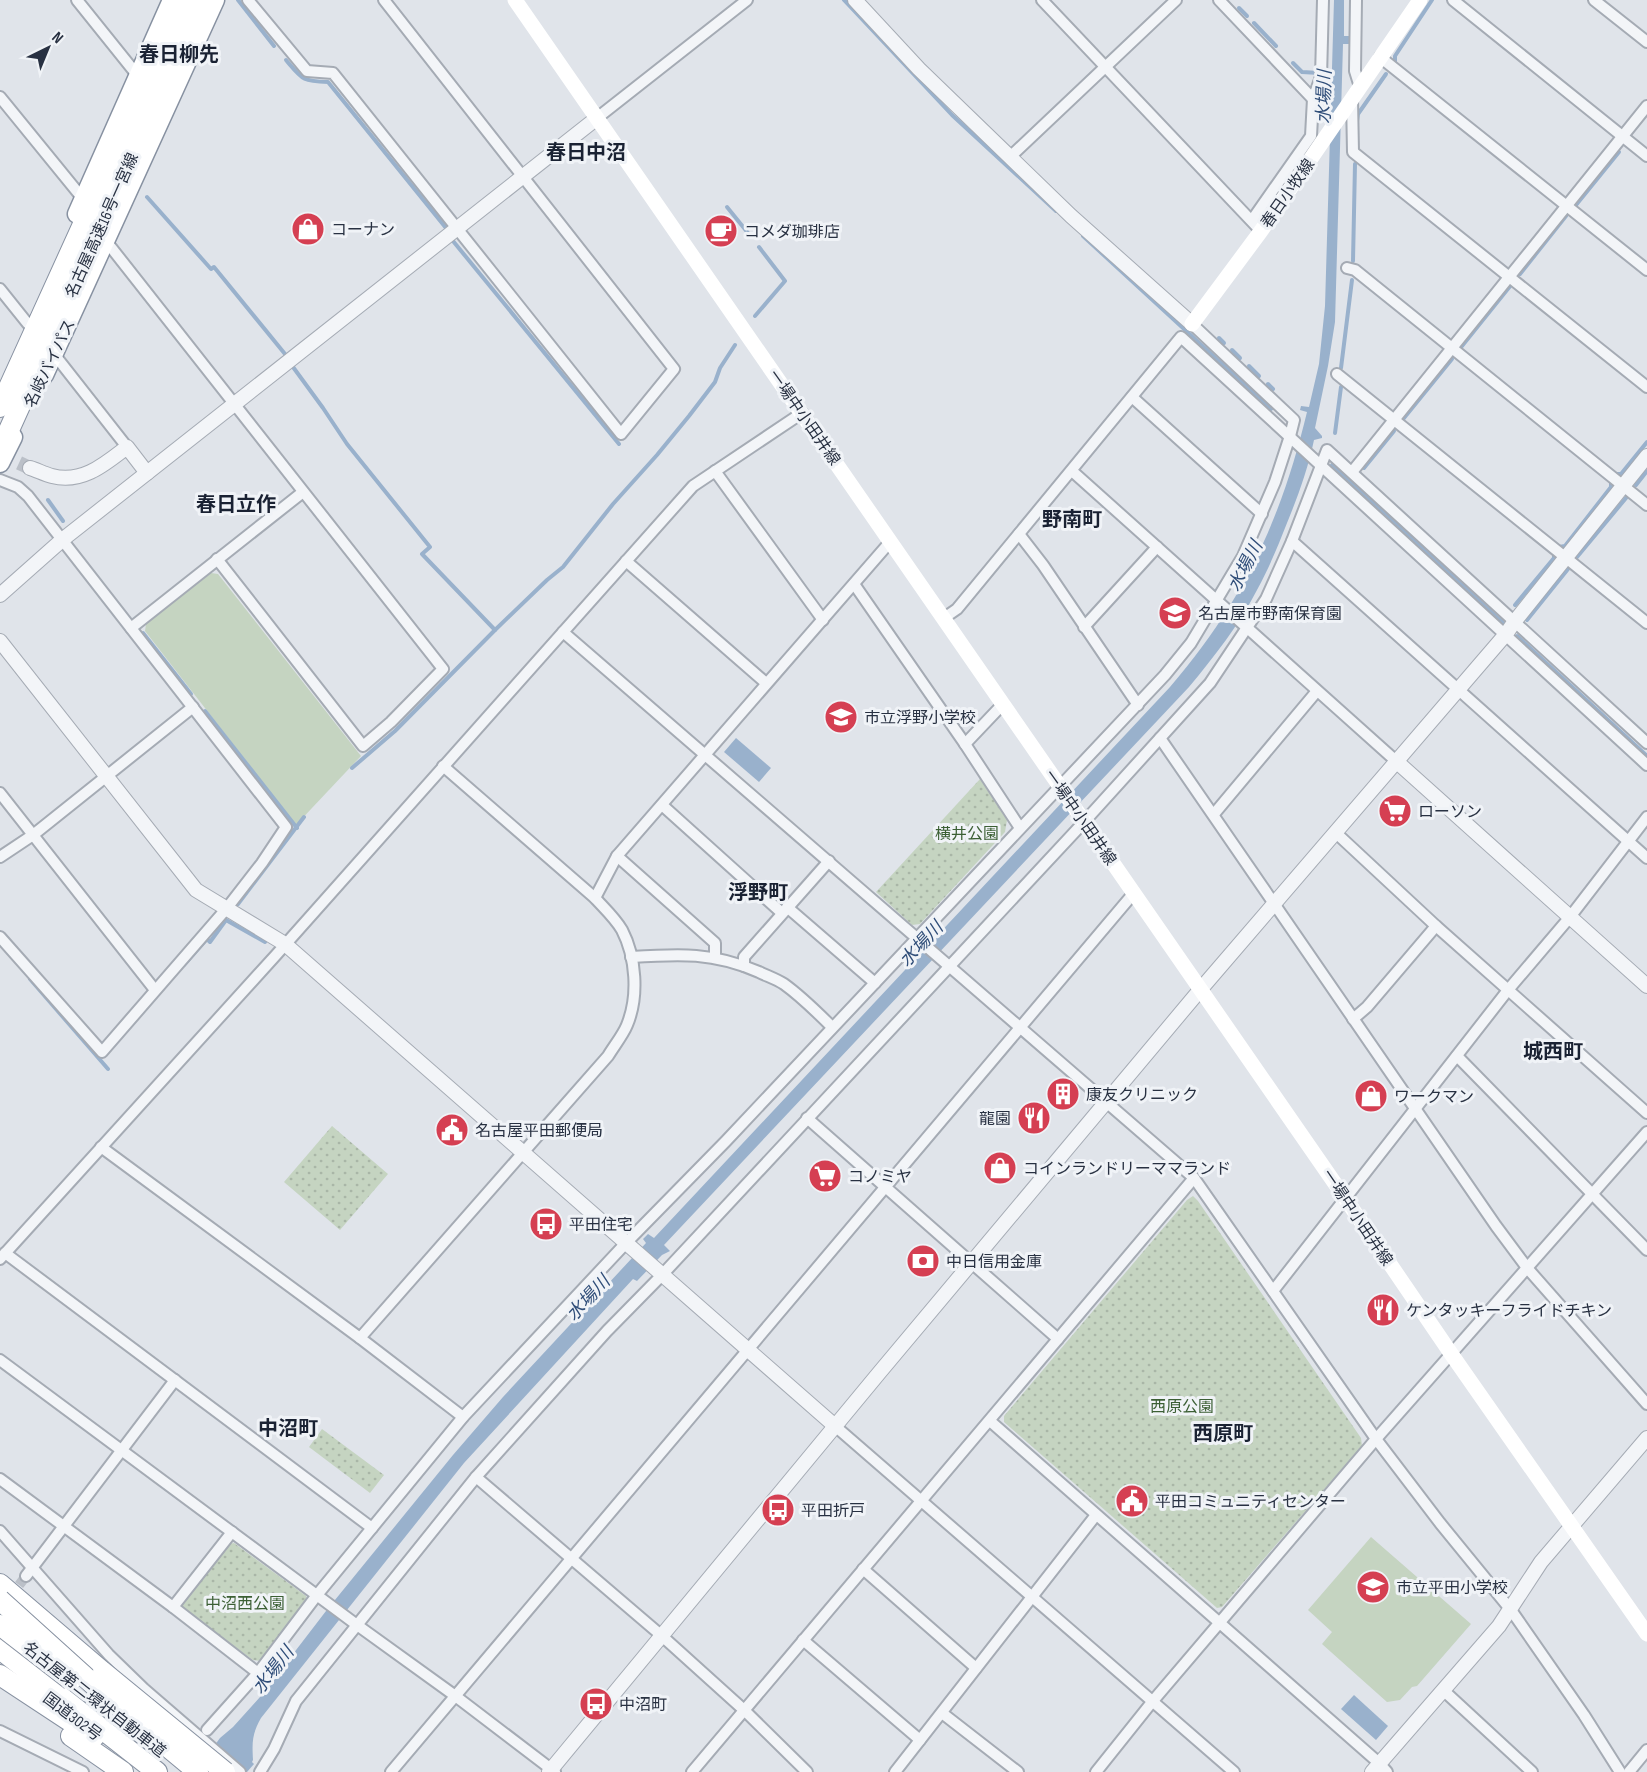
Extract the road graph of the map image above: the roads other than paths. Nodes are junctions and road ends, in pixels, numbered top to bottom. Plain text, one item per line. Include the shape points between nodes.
1 (77, 0) edge
2 (172, 0) edge
3 (185, 0) edge
4 (203, 0) edge
5 (215, 0) edge
6 (384, 0) edge
7 (515, 0) edge
8 (747, 0) edge
9 (855, 0) edge
10 (1042, 0) edge
11 (1176, 0) edge
12 (1220, 0) edge
13 (1323, 0) edge
14 (1356, 0) edge
15 (1420, 0) edge
16 (1453, 0) edge
17 (1594, 0) edge
18 (255, 2) edge
19 (1647, 42) edge
20 (1380, 57) junction
21 (1106, 66) junction
22 (138, 76) junction
23 (1356, 93) junction
24 (0, 97) edge
25 (1313, 99) junction
26 (1647, 106) edge
27 (597, 118) junction
28 (1623, 136) junction
29 (1647, 156) edge
30 (1010, 157) junction
31 (523, 177) junction
32 (84, 200) junction
33 (1567, 205) junction
34 (1256, 226) junction
35 (457, 229) junction
36 (106, 241) junction
37 (1347, 268) dead end
38 (1647, 270) edge
39 (1510, 276) junction
40 (0, 289) edge
41 (28, 324) junction
42 (1192, 324) junction
43 (1452, 348) junction
44 (54, 354) junction
45 (1337, 374) dead end
46 (1647, 387) edge
47 (0, 392) edge
48 (1132, 396) junction
49 (234, 404) junction
50 (0, 407) edge
51 (802, 413) junction
52 (1394, 420) junction
53 (1293, 438) junction
54 (127, 447) junction
55 (0, 450) edge
56 (1647, 456) edge
57 (1318, 462) junction
58 (0, 463) edge
59 (30, 468) tunnel mouth
60 (715, 471) junction
61 (1072, 471) junction
62 (1352, 472) junction
63 (147, 473) junction
64 (0, 480) edge
65 (1623, 486) junction
66 (303, 492) junction
67 (1647, 505) edge
68 (1262, 514) junction
69 (1019, 534) junction
70 (63, 540) junction
71 (891, 542) junction
72 (1292, 542) junction
73 (1157, 547) junction
74 (1566, 558) junction
75 (217, 559) junction
76 (626, 561) junction
77 (854, 584) junction
78 (0, 595) edge
79 (1218, 603) junction
80 (944, 618) junction
81 (822, 620) junction
82 (1515, 621) junction
83 (1647, 623) edge
84 (1084, 627) junction
85 (131, 628) junction
86 (1246, 628) junction
87 (563, 632) junction
88 (1506, 634) junction
89 (0, 641) edge
90 (766, 683) junction
91 (1317, 691) junction
92 (1459, 691) junction
93 (1003, 704) junction
94 (1138, 705) junction
95 (193, 707) junction
96 (1160, 738) junction
97 (1647, 743) edge
98 (965, 744) junction
99 (705, 754) junction
100 (1396, 761) junction
101 (1647, 765) edge
102 (443, 766) junction
103 (106, 776) junction
104 (1063, 790) junction
105 (0, 793) edge
106 (662, 805) junction
107 (1214, 814) junction
108 (1647, 817) edge
109 (1082, 819) junction
110 (1020, 828) junction
111 (1335, 832) junction
112 (33, 835) junction
113 (1628, 840) junction
114 (617, 856) junction
115 (0, 857) edge
116 (1647, 858) edge
117 (829, 861) junction
118 (1133, 894) junction
119 (595, 898) junction
120 (1274, 904) junction
121 (226, 908) junction
122 (784, 910) junction
123 (1569, 917) junction
124 (1436, 926) junction
125 (0, 937) edge
126 (919, 939) junction
127 (285, 944) junction
128 (632, 957) junction
129 (715, 958) junction
130 (947, 963) junction
131 (744, 966) junction
132 (875, 982) junction
133 (1647, 986) edge
134 (155, 990) junction
135 (1200, 990) junction
136 (1508, 990) junction
137 (1353, 1019) junction
138 (1020, 1026) junction
139 (832, 1027) junction
140 (1457, 1056) junction
141 (1106, 1102) junction
142 (1416, 1109) junction
143 (1647, 1113) edge
144 (807, 1118) junction
145 (1647, 1132) edge
146 (101, 1147) junction
147 (523, 1152) junction
148 (1194, 1178) junction
149 (885, 1188) junction
150 (1592, 1194) junction
151 (1345, 1198) junction
152 (628, 1245) junction
153 (1647, 1250) edge
154 (3, 1256) edge
155 (972, 1263) junction
156 (1528, 1269) junction
157 (659, 1273) junction
158 (1273, 1291) junction
159 (360, 1338) junction
160 (1058, 1339) junction
161 (748, 1350) junction
162 (1452, 1354) junction
163 (0, 1360) edge
164 (175, 1380) junction
165 (1647, 1404) edge
166 (463, 1417) junction
167 (990, 1421) junction
168 (835, 1426) junction
169 (1647, 1438) edge
170 (1376, 1439) junction
171 (121, 1449) junction
172 (476, 1477) junction
173 (0, 1479) edge
174 (921, 1500) junction
175 (1096, 1515) junction
176 (64, 1526) junction
177 (1572, 1527) junction
178 (372, 1528) junction
179 (0, 1531) edge
180 (232, 1532) junction
181 (572, 1558) junction
182 (863, 1569) junction
183 (29, 1572) junction
184 (1033, 1596) junction
185 (320, 1598) junction
186 (3, 1600) edge
187 (173, 1607) junction
188 (1511, 1610) junction
189 (354, 1623) junction
190 (1219, 1623) junction
191 (0, 1625) edge
192 (1646, 1631) edge
193 (662, 1636) junction
194 (803, 1640) junction
195 (0, 1649) edge
196 (0, 1661) edge
197 (976, 1668) junction
198 (258, 1673) junction
199 (0, 1675) edge
200 (0, 1689) edge
201 (1443, 1690) junction
202 (454, 1695) junction
203 (1152, 1702) junction
204 (744, 1710) junction
205 (942, 1713) junction
206 (207, 1730) dead end
207 (0, 1731) edge
208 (920, 1740) junction
209 (1647, 1750) edge
210 (193, 1768) edge
211 (1379, 1769) edge
212 (552, 1771) edge
213 (83, 1772) edge
214 (123, 1772) edge
215 (146, 1772) edge
216 (158, 1772) edge
217 (207, 1772) edge
218 (225, 1772) edge
219 (240, 1772) edge
220 (260, 1772) edge
221 (391, 1772) edge
222 (692, 1772) edge
223 (807, 1772) edge
224 (895, 1772) edge
225 (1018, 1772) edge
226 (1096, 1772) edge
227 (1234, 1772) edge
228 (1532, 1772) edge
229 (1620, 1772) edge
230 (1629, 1772) edge

1 - 22 street
2 - 22 highway, 名岐バイパス
3 - 50 highway, 名古屋高速16号一宮線
4 - 55 highway, 名古屋高速16号一宮線
5 - 36 highway, 名岐バイパス
6 - 31 street
7 - 27 main road, 一場中小田井線
8 - 27 street
9 - 30 street
10 - 21 street
11 - 21 street
12 - 25 street
13 - 25 street via 1322,72
14 - 23 street
15 - 20 main road, 春日小牧線
16 - 28 street
17 - 19 street
18 - 35 street via 307,71 333,73
20 - 23 main road, 春日小牧線
20 - 33 street
21 - 30 street
21 - 34 street
22 - 32 highway, 名岐バイパス
23 - 34 main road, 春日小牧線 via 1318,149
23 - 39 street via 1353,152
24 - 32 street
25 - 34 street via 1311,136
26 - 28 street
27 - 31 street
27 - 51 main road, 一場中小田井線
28 - 29 street
28 - 33 street
30 - 42 street
31 - 35 street
31 - 35 street via 674,369 621,434
32 - 41 highway, 名岐バイパス
33 - 38 street
33 - 39 street
34 - 42 main road, 春日小牧線
35 - 49 street
36 - 44 highway, 名岐バイパス
36 - 49 street
37 - 43 street via 1355,270
39 - 43 street
39 - 46 street
40 - 41 street
41 - 47 highway, 名岐バイパス
42 - 53 street via 1294,420
43 - 52 street
43 - 65 street
44 - 54 street
44 - 58 highway, 名岐バイパス
45 - 52 street
48 - 53 street via 1181,337
48 - 61 street
48 - 68 street
49 - 63 street
49 - 66 street
51 - 60 street
51 - 71 main road, 一場中小田井線
52 - 62 street
52 - 74 street
53 - 57 street
53 - 68 street
54 - 59 street via 85,475 53,476
54 - 63 street
56 - 65 street
57 - 62 street via 1328,450
57 - 72 street
57 - 88 street
60 - 76 street via 693,486
60 - 81 street
61 - 69 street
61 - 73 street
62 - 82 street
63 - 70 street
64 - 70 street via 24,491
65 - 67 street
65 - 74 street
66 - 75 street
66 - 75 street via 443,669 363,746
68 - 79 street
69 - 80 street via 957,609
69 - 84 street
70 - 78 street
70 - 85 street
71 - 77 street
71 - 80 main road, 一場中小田井線
72 - 86 street via 1266,599
72 - 92 street
73 - 79 street
73 - 84 street
74 - 82 street
74 - 83 street
75 - 85 street
76 - 87 street
76 - 90 street
77 - 81 street
77 - 98 street
79 - 86 street
79 - 94 street via 1191,643
80 - 93 main road, 一場中小田井線
81 - 90 street
82 - 88 street
82 - 97 street
84 - 94 street
85 - 95 street
86 - 91 street
86 - 96 street via 1210,683
87 - 99 street
87 - 102 street
88 - 92 street
88 - 101 street
89 - 103 street
90 - 99 street
91 - 100 street
91 - 107 street
92 - 100 street
92 - 113 street
93 - 98 street
93 - 104 main road, 一場中小田井線
94 - 104 street
95 - 103 street
95 - 121 street via 286,827
96 - 107 street
96 - 109 street
98 - 110 street
99 - 106 street
99 - 117 street
100 - 111 street
100 - 123 street
102 - 119 street
102 - 127 street
103 - 112 street
103 - 121 street via 196,891
104 - 109 main road, 一場中小田井線
104 - 110 street
105 - 112 street
106 - 114 street
106 - 122 street
107 - 120 street
108 - 113 street
109 - 118 main road, 一場中小田井線
109 - 130 street
110 - 126 street
111 - 120 street
111 - 124 street
112 - 115 street
112 - 134 street
113 - 116 street
113 - 123 street
114 - 119 street
114 - 129 street via 715,943
117 - 122 street
117 - 126 street
118 - 135 main road, 一場中小田井線
118 - 138 street
119 - 128 street via 622,931
120 - 135 street
120 - 137 street
121 - 127 street
121 - 134 street
122 - 131 street via 744,957
122 - 132 street
123 - 133 street
123 - 136 street
124 - 136 street
124 - 137 street
125 - 134 street via 102,1052
126 - 130 street
126 - 132 street
127 - 146 street
127 - 147 street
128 - 129 street via 674,954
128 - 147 street via 635,993 627,1025 608,1056
129 - 131 street
130 - 138 street
130 - 144 street
131 - 139 street via 782,983
132 - 139 street
135 - 141 street
135 - 151 main road, 一場中小田井線
136 - 140 street
136 - 143 street
137 - 142 street
138 - 141 street
138 - 149 street
139 - 152 street
140 - 142 street
140 - 150 street
141 - 148 street
141 - 155 street
142 - 151 street
142 - 156 street
144 - 149 street
144 - 157 street
145 - 150 street
146 - 154 street
146 - 159 street
147 - 152 street
147 - 159 street
148 - 158 street
148 - 160 street
149 - 155 street
149 - 161 street
150 - 153 street
150 - 156 street
151 - 158 street
151 - 162 main road, 一場中小田井線
152 - 157 street
152 - 166 street
154 - 164 street
155 - 160 street
155 - 168 street
156 - 162 street
156 - 165 street
157 - 161 street
157 - 172 street
158 - 170 street
159 - 166 street
160 - 167 street
161 - 168 street
161 - 181 street
162 - 170 street
162 - 177 main road, 一場中小田井線
163 - 171 street
164 - 171 street
164 - 178 street
166 - 178 street
167 - 174 street
167 - 175 street
168 - 174 street
168 - 193 street
169 - 177 street
170 - 188 street
170 - 190 street
171 - 176 street
171 - 180 street
172 - 181 street
172 - 189 street
173 - 176 street
174 - 182 street
174 - 184 street
175 - 184 street
175 - 190 street
176 - 183 street
176 - 187 street
177 - 188 street via 1540,1562
177 - 192 main road, 一場中小田井線
178 - 185 street
179 - 183 street
180 - 185 street
180 - 187 street
181 - 193 street
181 - 202 street
182 - 194 street
182 - 197 street
183 - 219 street via 137,1682
184 - 197 street
184 - 203 street
185 - 189 street
185 - 198 street
186 - 210 highway, bridge
186 - 218 highway, bridge via 103,1672
187 - 198 street
188 - 201 street
188 - 229 street
189 - 202 street
189 - 220 street via 296,1701
190 - 203 street
190 - 211 street
191 - 210 highway, 名古屋第二環状自動車道, bridge
193 - 204 street
193 - 212 street
194 - 204 street
194 - 208 street
195 - 216 highway, 名古屋第二環状自動車道
196 - 215 highway, 国道302号
197 - 205 street
198 - 206 street
199 - 215 highway
200 - 214 highway
201 - 211 street
201 - 228 street
202 - 212 street
202 - 221 street
203 - 226 street
203 - 227 street
204 - 222 street
204 - 223 street
205 - 208 street
205 - 225 street
207 - 213 street
208 - 224 street
209 - 230 street
210 - 217 highway

